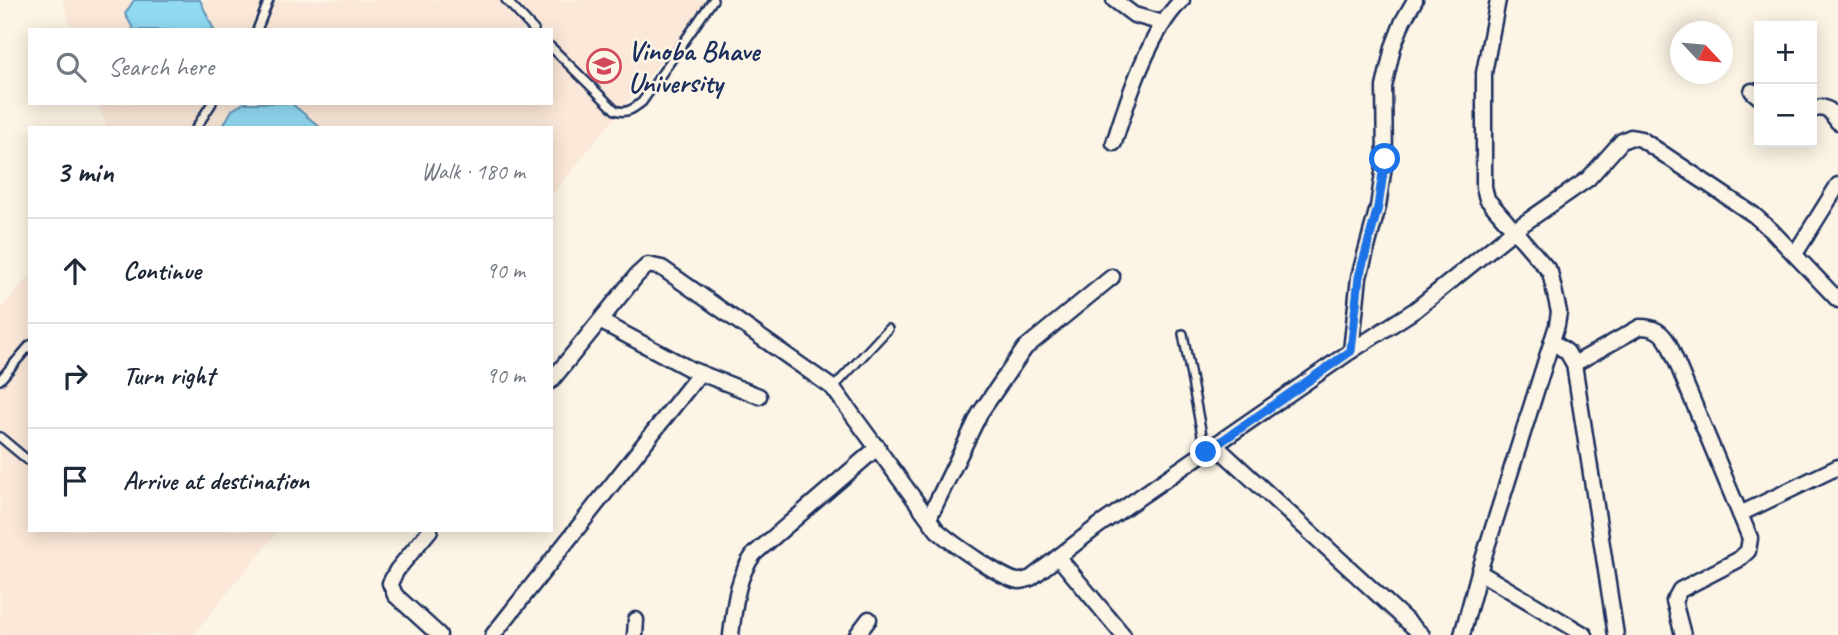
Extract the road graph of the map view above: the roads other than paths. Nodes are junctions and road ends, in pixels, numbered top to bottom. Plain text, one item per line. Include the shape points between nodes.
1 (270, 0) edge
2 (506, 0) edge
3 (713, 0) edge
4 (1114, 0) edge
5 (1182, 0) edge
6 (1415, 0) edge
7 (1498, 0) edge
8 (1163, 23) junction
9 (258, 28) edge
10 (532, 28) edge
11 (553, 49) edge
12 (211, 105) edge
13 (1817, 108) edge
14 (1838, 122) edge
15 (197, 126) edge
16 (1114, 143) dead end
17 (1838, 185) edge
18 (1513, 231) junction
19 (1795, 254) junction
20 (1112, 277) dead end
21 (1838, 300) edge
22 (600, 321) junction
23 (888, 329) dead end
24 (1183, 334) dead end
25 (1552, 341) junction
26 (28, 347) edge
27 (1351, 351) junction
28 (1574, 364) junction
29 (701, 373) junction
30 (553, 379) edge
31 (0, 380) edge
32 (833, 388) junction
33 (759, 396) dead end
34 (0, 437) edge
35 (878, 447) junction
36 (1211, 448) junction
37 (28, 460) edge
38 (1838, 467) edge
39 (1740, 514) junction
40 (929, 518) junction
41 (428, 532) edge
42 (1058, 557) junction
43 (1479, 572) junction
44 (869, 619) dead end
45 (431, 632) edge
46 (494, 635) edge
47 (731, 635) edge
48 (857, 635) edge
49 (1123, 635) edge
50 (1422, 635) edge
51 (1462, 635) edge
52 (1585, 635) edge
53 (1616, 635) edge
54 (1683, 635) edge

1 - 9 lane
2 - 10 lane
3 - 11 lane via 632,110 615,110
4 - 8 street via 1134,15
5 - 8 street
6 - 27 street via 1403,21 1384,87 1385,159 1359,277
7 - 18 street via 1484,72 1484,187 1487,199
8 - 16 street via 1129,93
12 - 15 lane
13 - 14 street via 1829,110
17 - 19 street
18 - 19 street via 1588,179 1631,136 1755,215
18 - 25 street via 1550,272 1559,312
18 - 27 street via 1415,310
19 - 21 street
20 - 40 street via 1025,348 980,413
22 - 29 street
22 - 30 street
22 - 32 street via 648,265 662,268
23 - 32 lane
24 - 36 lane
25 - 28 street
25 - 43 street
26 - 31 lane
27 - 36 street
28 - 39 street via 1640,327 1662,332
28 - 53 street
29 - 33 street
29 - 46 street
32 - 35 street
34 - 37 lane
35 - 40 street
35 - 47 street via 754,554 742,571 736,592
36 - 42 street
36 - 50 street
38 - 39 street
39 - 54 street via 1750,538 1748,551 1680,590 1674,601
40 - 42 street via 950,542 1019,582
41 - 45 street via 390,583 395,595
42 - 49 street
43 - 51 street
43 - 52 street
44 - 48 street

